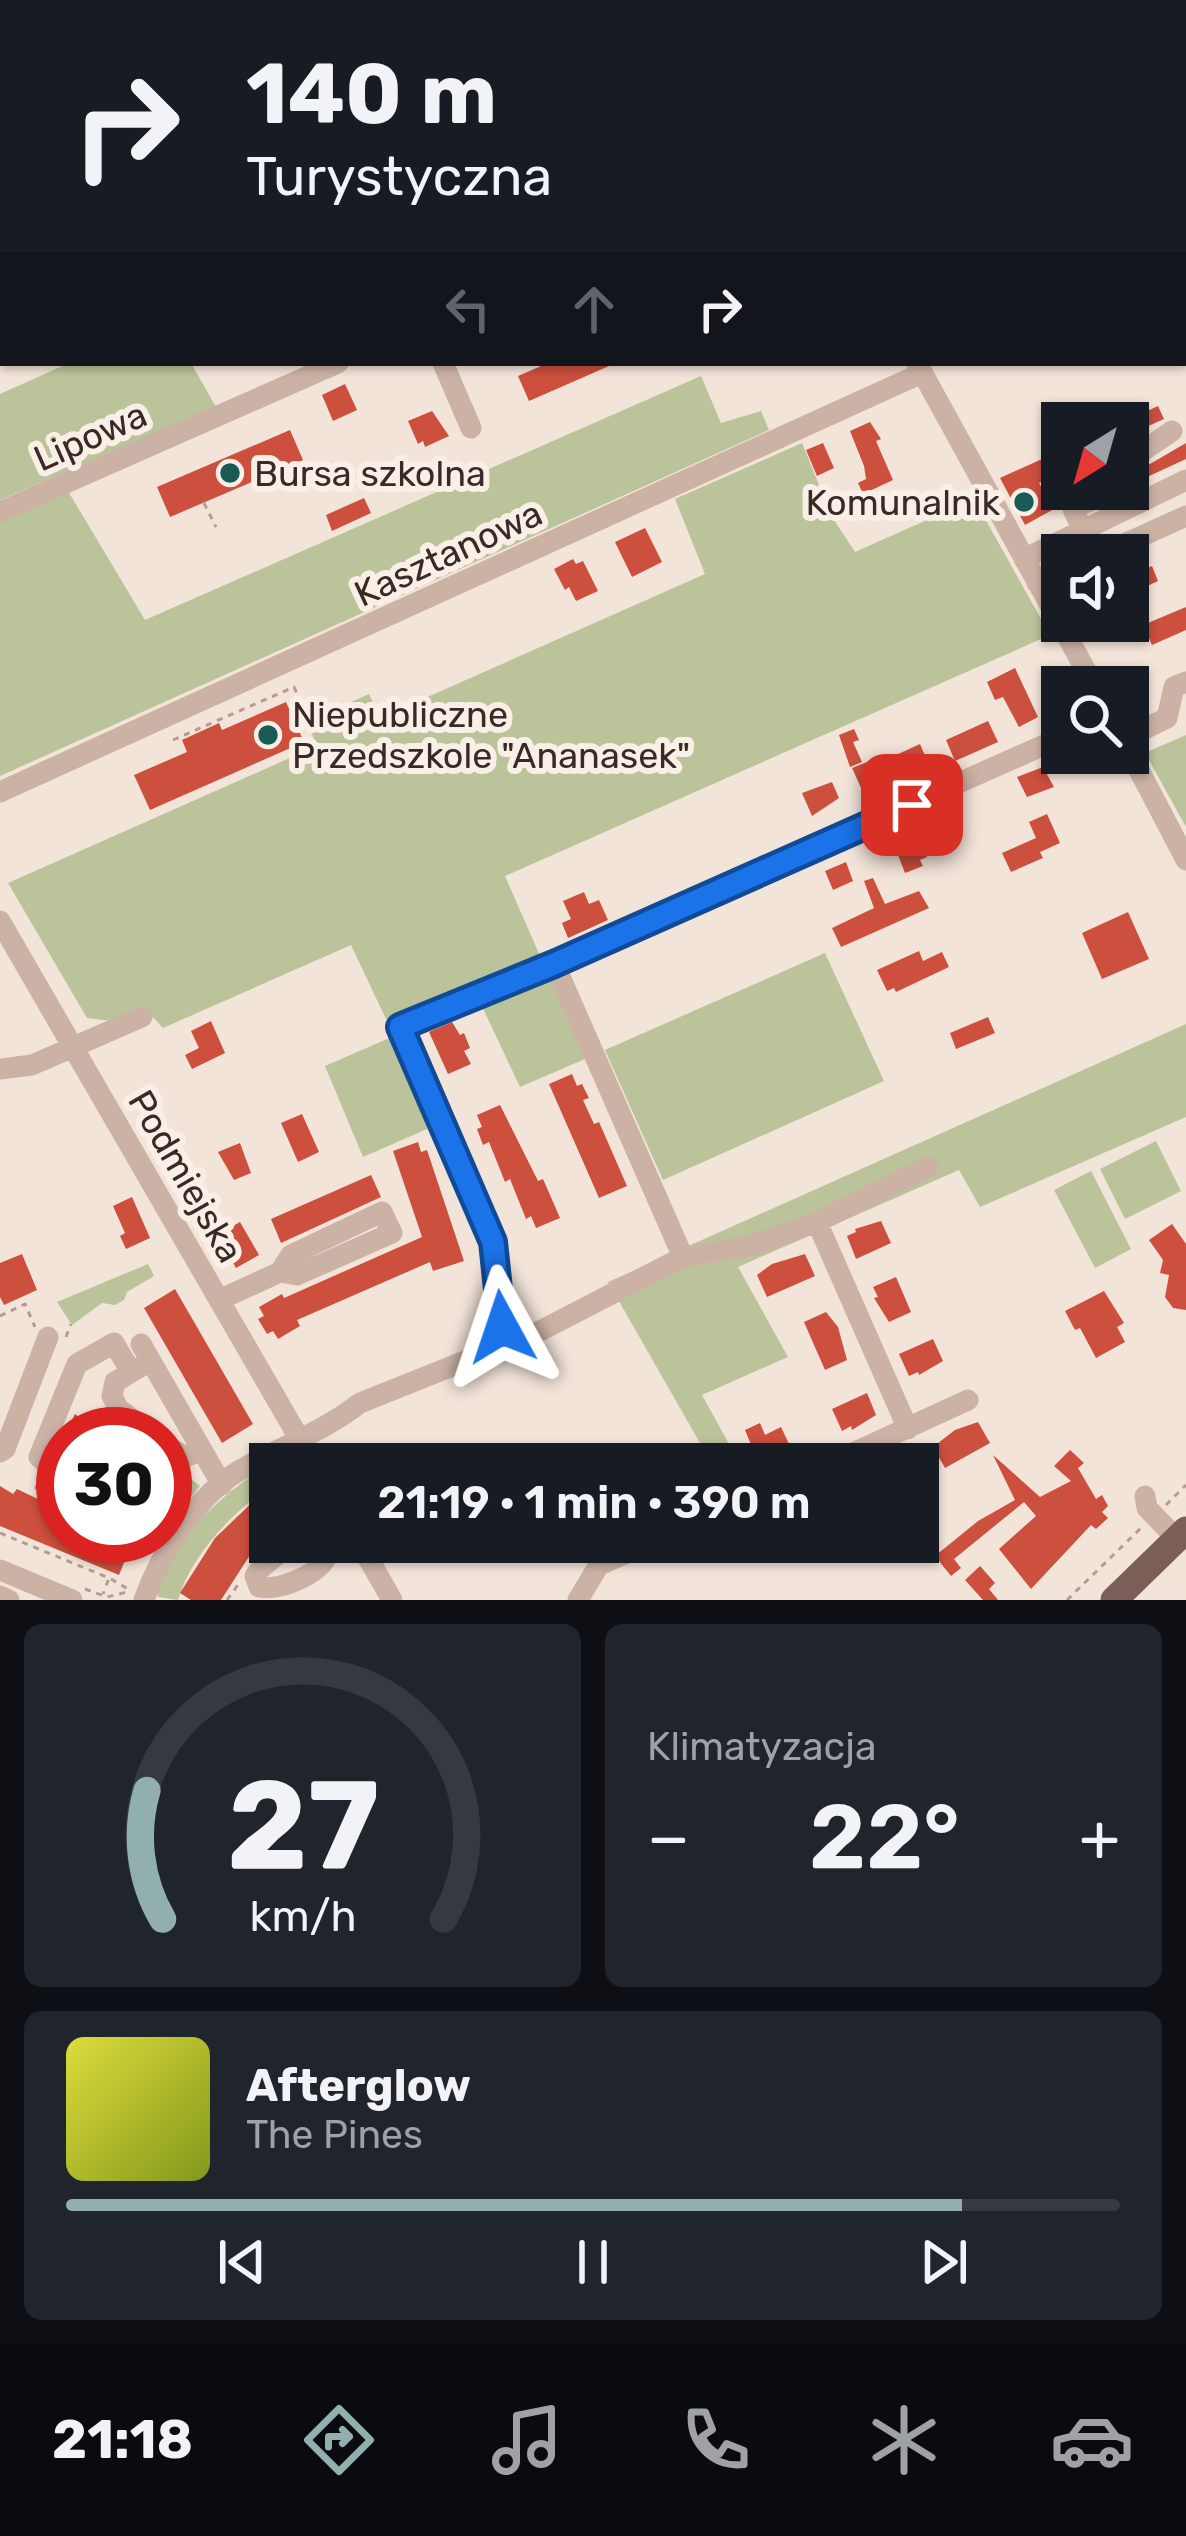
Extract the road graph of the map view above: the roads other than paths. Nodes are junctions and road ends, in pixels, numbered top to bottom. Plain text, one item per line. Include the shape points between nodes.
1 (331, 366) edge
2 (443, 366) edge
3 (919, 368) edge
4 (471, 428) dead end
5 (1172, 431) dead end
6 (1149, 447) edge
7 (1186, 480) edge
8 (1149, 492) edge
9 (1073, 510) edge
10 (1113, 510) edge
11 (0, 512) edge
12 (1186, 516) edge
13 (1083, 531) junction
14 (1146, 534) edge
15 (1024, 559) junction
16 (1041, 581) edge
17 (1037, 583) junction
18 (1083, 666) edge
19 (1186, 682) edge
20 (1149, 727) edge
21 (1041, 746) edge
22 (1141, 774) edge
23 (0, 792) edge
24 (1186, 860) edge
25 (0, 922) edge
26 (554, 964) junction
27 (142, 1018) dead end
28 (74, 1048) junction
29 (0, 1070) edge
30 (928, 1168) dead end
31 (817, 1222) junction
32 (683, 1257) junction
33 (280, 1272) junction
34 (219, 1300) junction
35 (44, 1338) road end
36 (494, 1348) junction
37 (141, 1359) junction
38 (968, 1400) dead end
39 (60, 1407) edge
40 (118, 1407) edge
41 (908, 1429) junction
42 (299, 1438) junction
43 (302, 1443) edge
44 (876, 1443) edge
45 (4, 1445) edge
46 (202, 1450) junction
47 (36, 1452) edge
48 (192, 1454) edge
49 (222, 1485) junction
50 (1150, 1506) road end
51 (192, 1513) edge
52 (1181, 1535) edge
53 (156, 1563) edge
54 (267, 1563) edge
55 (323, 1563) edge
56 (371, 1563) edge
57 (604, 1563) edge
58 (0, 1570) edge
59 (0, 1596) edge
60 (139, 1596) edge
61 (9, 1600) edge
62 (72, 1600) edge
63 (392, 1600) edge
64 (578, 1600) edge
65 (1114, 1600) edge

1 - 11 street, Lipowa
2 - 4 street
3 - 15 street
3 - 23 street, Kasztanowa
5 - 6 street
7 - 8 street
9 - 13 street
10 - 13 street
12 - 14 street
13 - 15 street
15 - 17 street
16 - 17 street
17 - 18 street
19 - 20 street via 1174,687 1167,718
21 - 26 street
22 - 24 street
25 - 28 street, Podmiejska
26 - 32 street
26 - 36 street via 400,1027 493,1242 504,1315
27 - 28 street
28 - 29 street
28 - 34 street, Podmiejska
30 - 31 street
31 - 32 street via 754,1245
31 - 41 street
32 - 36 street
33 - 33 street via 290,1255 382,1212 392,1233 297,1274
33 - 34 street
34 - 42 street, Podmiejska
35 - 45 street
36 - 42 street via 360,1403
37 - 39 street via 114,1343 77,1364
37 - 40 street via 111,1390
37 - 46 street
38 - 41 street
41 - 44 street
42 - 43 street, Podmiejska
42 - 49 street
45 - 47 street
46 - 48 street
46 - 49 street
49 - 51 street
50 - 52 street
52 - 65 main road
53 - 60 street
54 - 55 street via 255,1576 259,1587 272,1589
56 - 63 street
57 - 64 street
58 - 62 street
59 - 61 street

